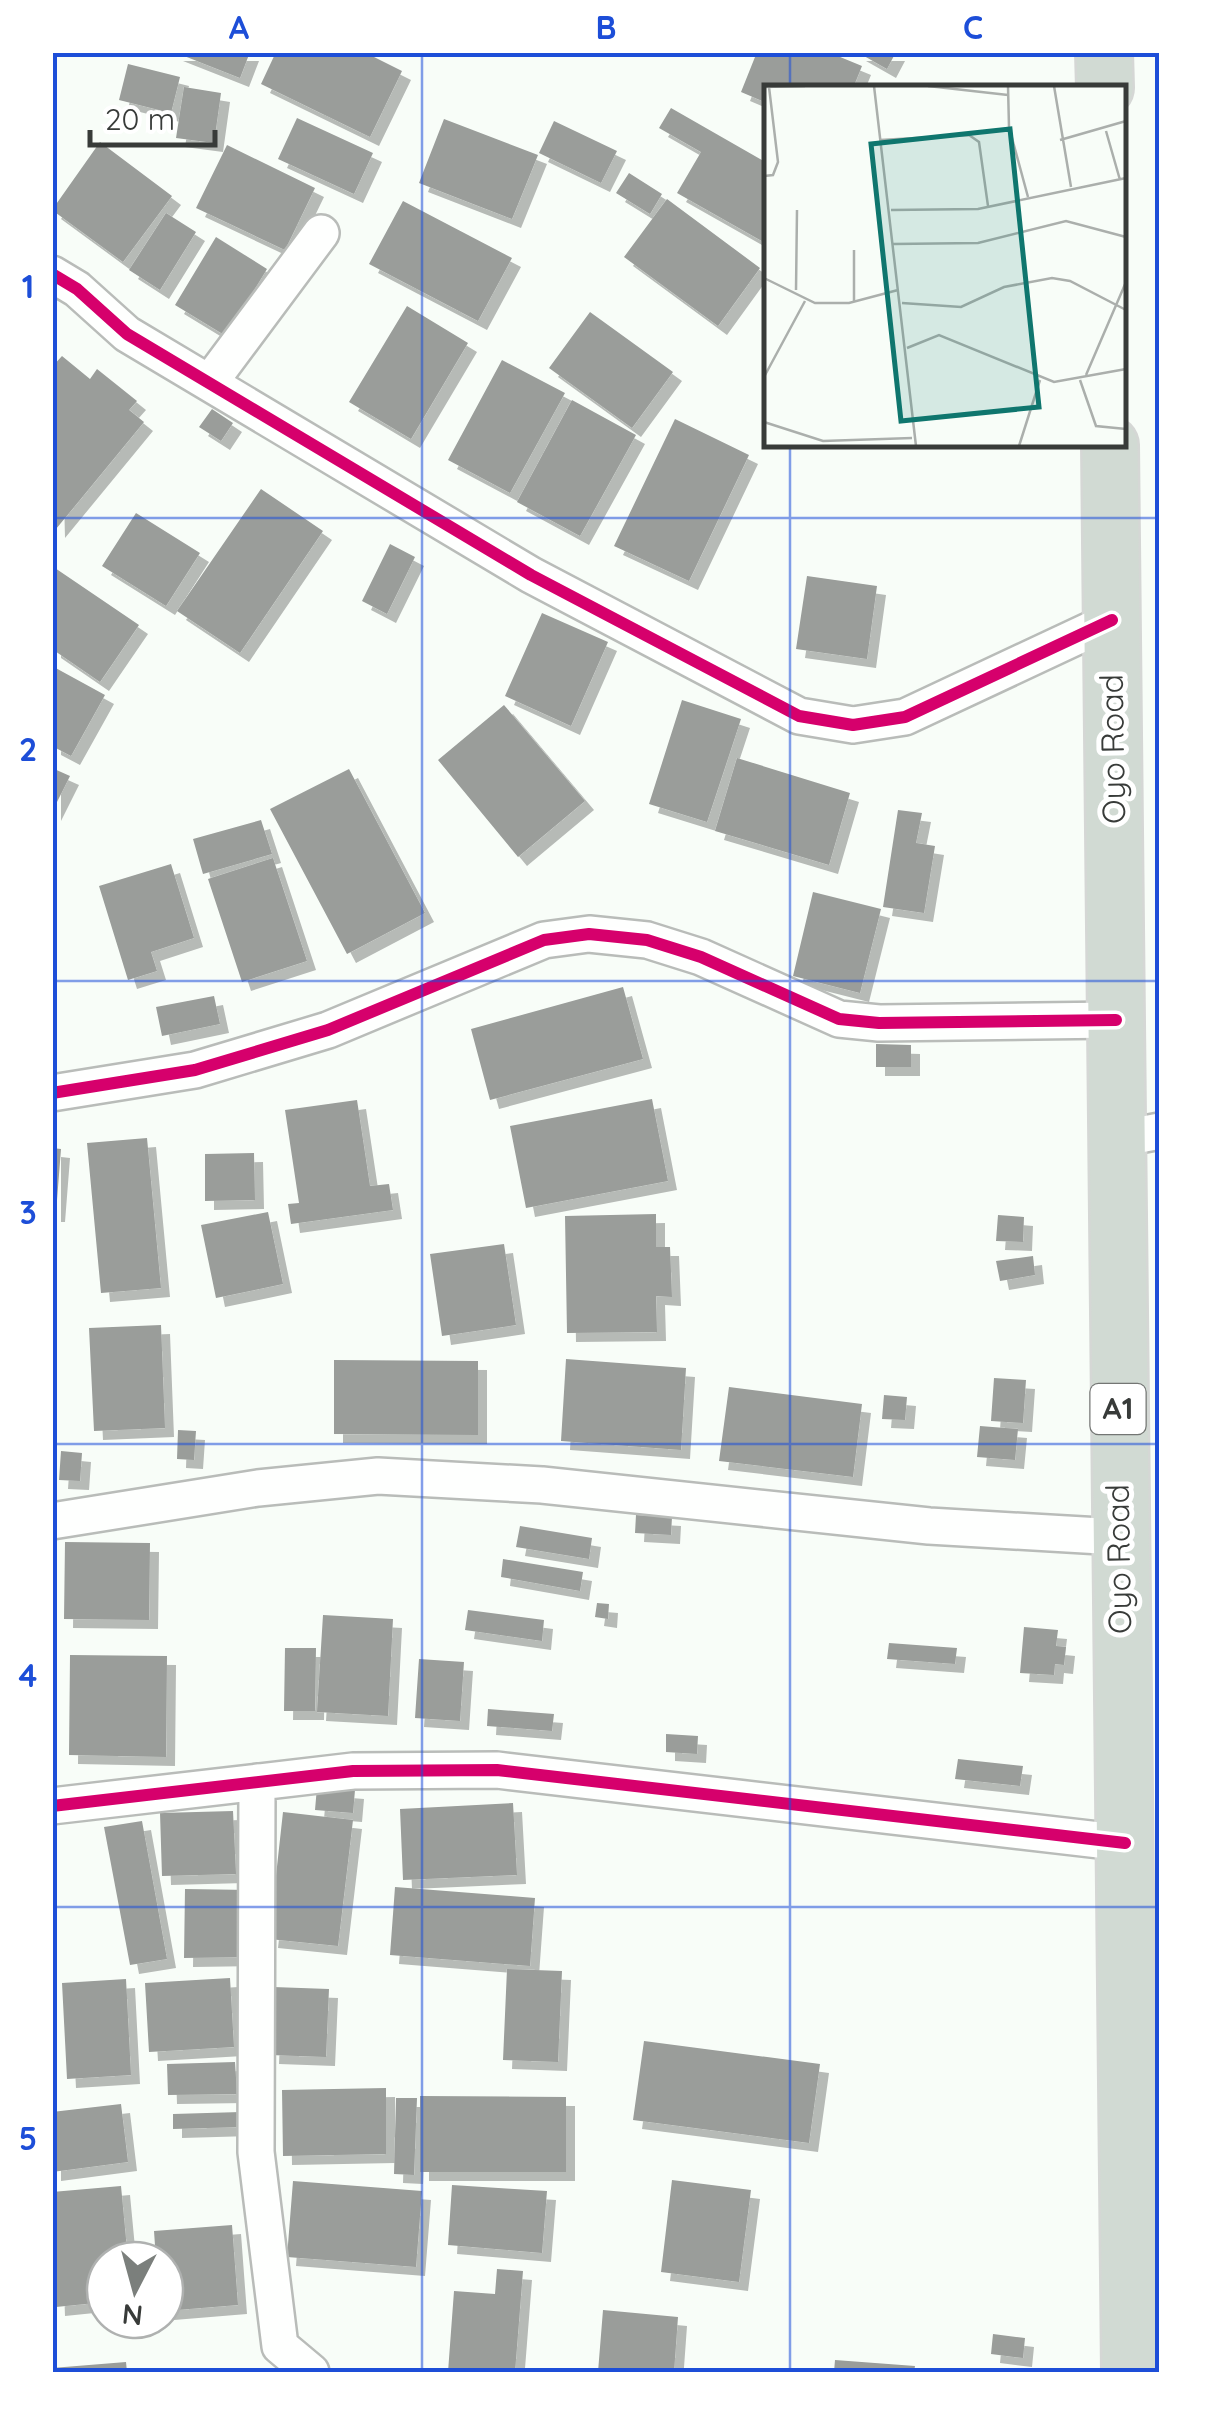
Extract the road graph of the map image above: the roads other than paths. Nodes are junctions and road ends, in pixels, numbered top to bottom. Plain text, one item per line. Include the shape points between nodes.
1 (1104, 52) edge
2 (1105, 85) edge
3 (321, 233) dead end
4 (52, 274) edge
5 (210, 382) junction
6 (1110, 448) edge
7 (1112, 620) junction
8 (1116, 1020) junction
9 (52, 1093) edge
10 (1138, 1135) edge
11 (52, 1521) edge
12 (1118, 1537) junction
13 (257, 1782) junction
14 (52, 1806) edge
15 (1125, 1844) junction
16 (311, 2372) edge
17 (1130, 2372) edge

1 - 2 highway
3 - 5 street
4 - 5 street via 127,334
5 - 7 street via 530,574 799,716 853,725 905,717
6 - 7 highway, Oyo Road / A1
7 - 8 highway, Oyo Road / A1
8 - 9 street via 839,1019 701,957 648,940 589,934 544,940 328,1030 194,1070
8 - 10 highway, Oyo Road / A1
10 - 12 highway, Oyo Road / A1
11 - 12 street via 378,1476
12 - 15 highway, Oyo Road / A1
13 - 14 street
13 - 15 street via 353,1771 497,1770
13 - 16 street via 256,2152 280,2346
15 - 17 highway, Oyo Road / A1

